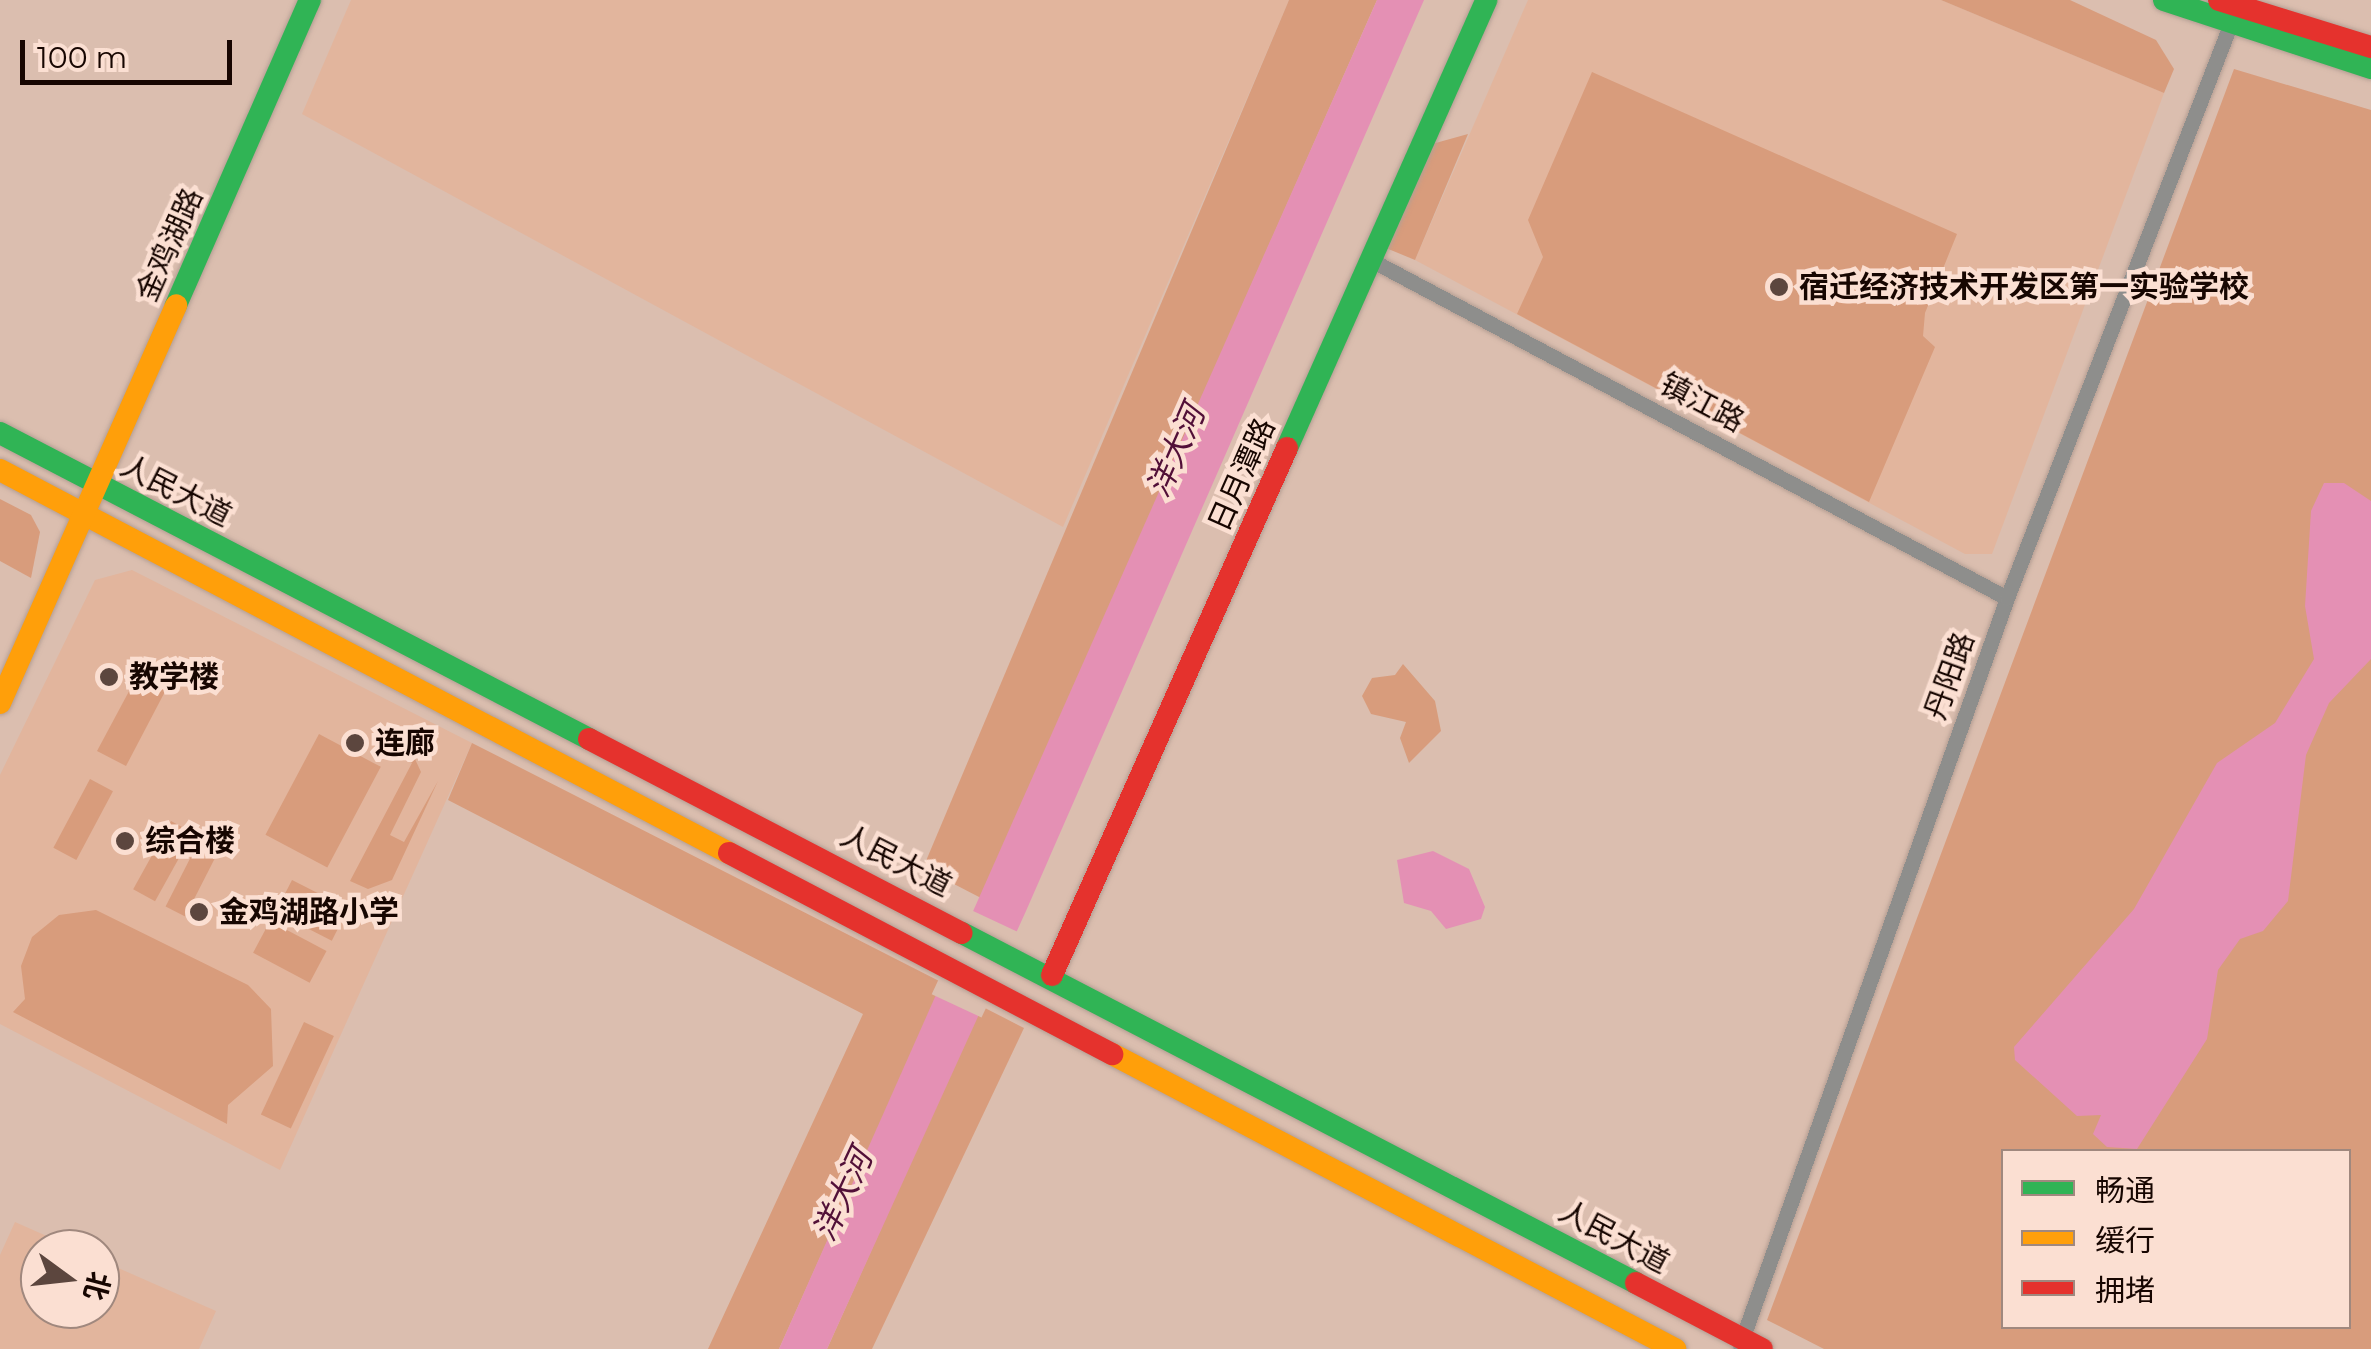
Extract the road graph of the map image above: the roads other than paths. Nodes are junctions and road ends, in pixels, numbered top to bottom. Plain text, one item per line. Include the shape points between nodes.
1 (310, 0) edge
2 (1486, 0) edge
3 (2164, 0) edge
4 (2219, 0) edge
5 (2229, 28) junction
6 (2371, 47) edge
7 (2371, 68) edge
8 (1371, 260) junction
9 (0, 433) edge
10 (0, 470) edge
11 (98, 484) junction
12 (84, 514) junction
13 (190, 532) junction
14 (176, 563) junction
15 (2007, 598) junction
16 (0, 703) edge
17 (1052, 975) junction
18 (1638, 1284) junction
19 (1614, 1317) junction
20 (1748, 1346) edge
21 (1675, 1349) edge

1 - 11 main road, 金鸡湖路
2 - 8 main road, 日月潭路
3 - 5 main road
4 - 6 main road
5 - 7 main road
5 - 15 street, 丹阳路
8 - 15 street, 镇江路
8 - 17 main road, 日月潭路
9 - 11 main road, 人民大道
10 - 12 main road, 人民大道
11 - 12 main road, 金鸡湖路
11 - 13 main road, 人民大道
12 - 14 main road, 人民大道
12 - 16 main road, 金鸡湖路
13 - 14 main road via 170,542
13 - 17 main road, 人民大道
14 - 19 main road, 人民大道
15 - 20 street, 丹阳路
17 - 18 main road, 人民大道
18 - 19 main road via 1638,1311
18 - 20 main road, 人民大道
19 - 21 main road, 人民大道

